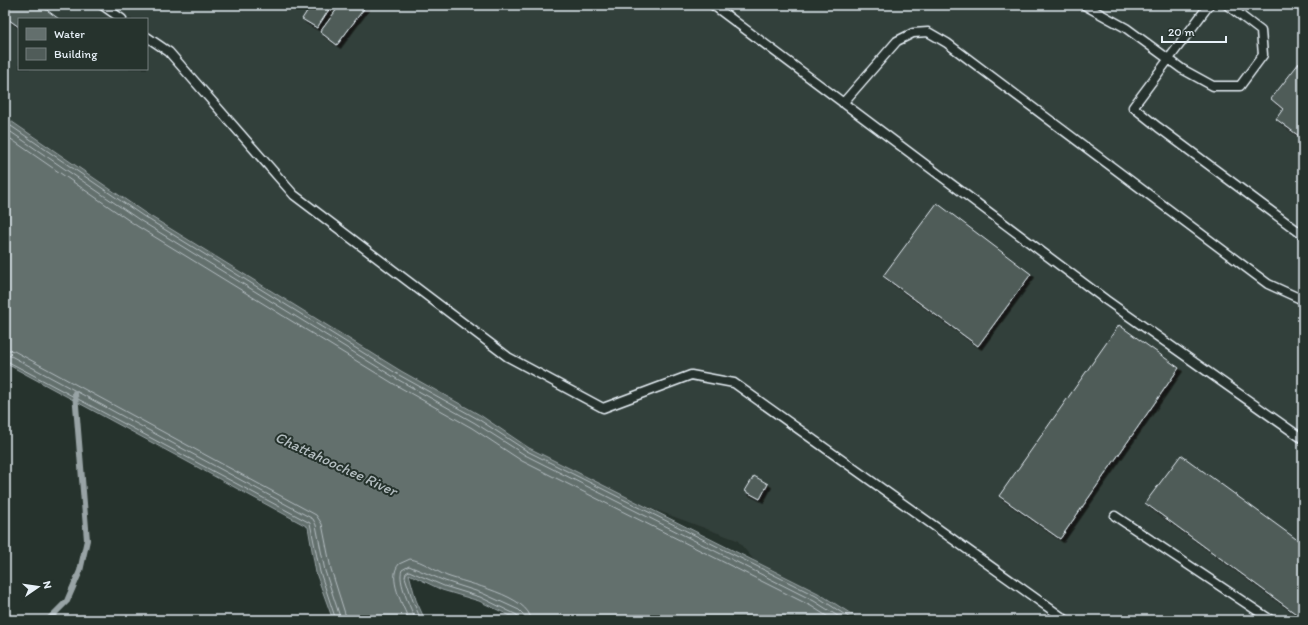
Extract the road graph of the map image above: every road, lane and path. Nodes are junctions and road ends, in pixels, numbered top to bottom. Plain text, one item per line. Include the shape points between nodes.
1 (102, 5) edge
2 (713, 5) edge
3 (1084, 5) edge
4 (1209, 5) edge
5 (1227, 5) edge
6 (121, 18) edge
7 (148, 38) edge
8 (1169, 59) junction
9 (843, 103) junction
10 (1303, 235) edge
11 (1303, 300) edge
12 (1303, 439) edge
13 (1115, 516) dead end
14 (1066, 620) edge
15 (1271, 620) edge

1 - 6 lane
2 - 9 lane
3 - 8 lane via 1126,28
4 - 8 lane
5 - 8 lane via 1261,31 1263,55 1240,86 1213,86
7 - 14 lane via 169,52 294,195 508,357 604,408 691,375 734,383
8 - 10 lane via 1133,107
9 - 11 lane via 897,40 913,33 928,32 947,43 1268,284
9 - 12 lane via 1106,300
13 - 15 lane

